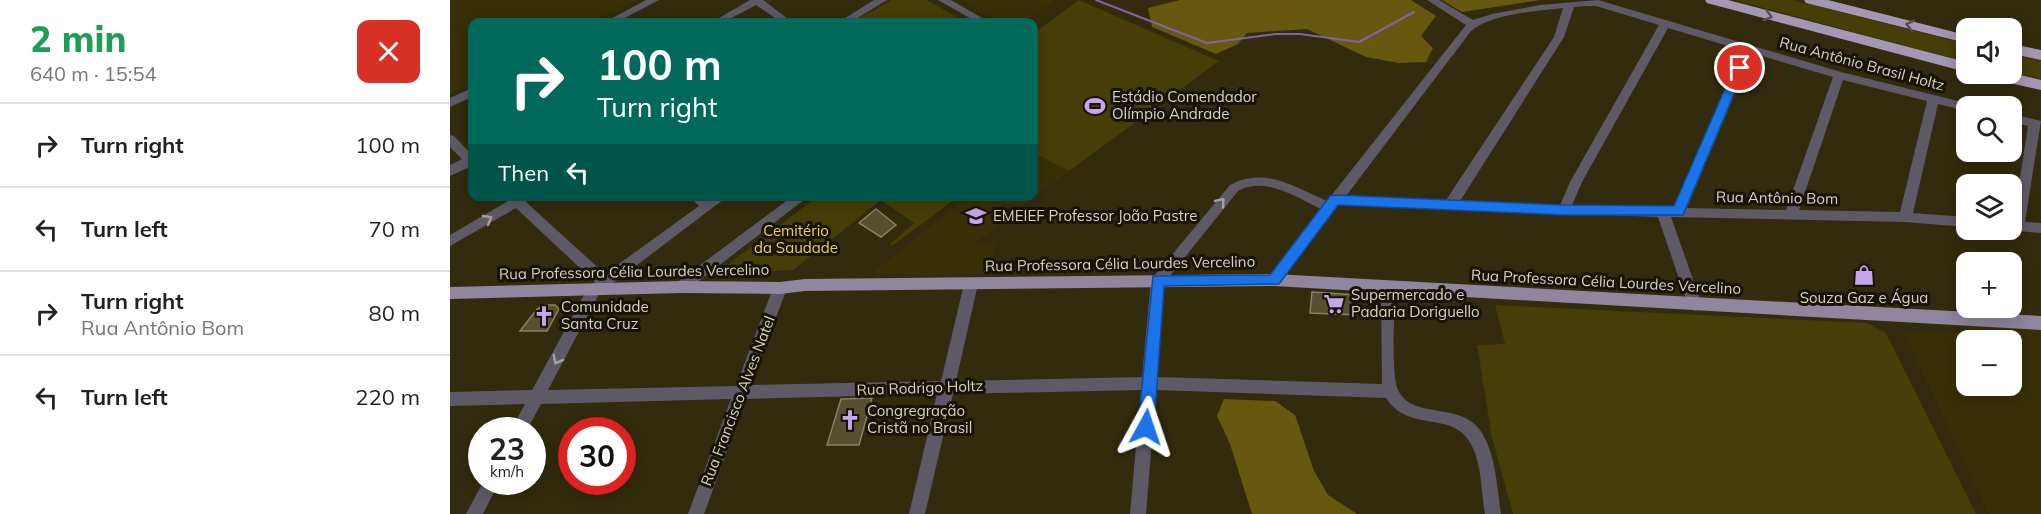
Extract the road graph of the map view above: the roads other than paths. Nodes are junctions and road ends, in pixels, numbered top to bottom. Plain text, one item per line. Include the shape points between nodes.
1 (654, 0) edge
2 (882, 0) edge
3 (943, 0) edge
4 (1432, 0) edge
5 (1712, 0) edge
6 (1811, 0) edge
7 (757, 1) edge
8 (1569, 5) junction
9 (625, 15) junction
10 (619, 18) edge
11 (629, 18) edge
12 (725, 18) edge
13 (781, 18) edge
14 (851, 18) edge
15 (971, 18) edge
16 (1665, 23) junction
17 (1472, 24) junction
18 (1956, 36) edge
19 (1748, 48) junction
20 (2022, 51) edge
21 (2041, 55) edge
22 (1956, 64) edge
23 (1839, 75) junction
24 (2022, 81) edge
25 (2041, 85) edge
26 (468, 94) edge
27 (1933, 99) junction
28 (450, 103) edge
29 (1956, 105) edge
30 (2022, 120) edge
31 (2037, 124) edge
32 (450, 139) edge
33 (468, 158) edge
34 (468, 162) edge
35 (450, 171) edge
36 (2022, 194) edge
37 (513, 201) edge
38 (521, 201) edge
39 (700, 201) edge
40 (715, 201) edge
41 (796, 201) edge
42 (1332, 203) junction
43 (1450, 205) junction
44 (707, 207) junction
45 (1564, 210) junction
46 (1662, 211) junction
47 (1679, 211) junction
48 (1791, 215) junction
49 (1905, 217) junction
50 (1956, 221) edge
51 (2022, 227) edge
52 (2041, 228) edge
53 (450, 241) edge
54 (1158, 280) junction
55 (1274, 280) junction
56 (972, 284) junction
57 (600, 286) junction
58 (681, 287) junction
59 (1388, 287) junction
60 (780, 288) junction
61 (450, 293) edge
62 (1695, 304) junction
63 (2041, 323) edge
64 (1150, 384) junction
65 (948, 386) junction
66 (742, 391) junction
67 (1390, 391) junction
68 (538, 396) junction
69 (450, 399) edge
70 (526, 417) edge
71 (484, 495) edge
72 (474, 514) edge
73 (696, 514) edge
74 (917, 514) edge
75 (1138, 514) edge
76 (1493, 514) edge

1 - 9 street
2 - 14 street
3 - 15 street
4 - 17 street
5 -> 22 highway
18 -> 6 highway
7 - 12 street
7 - 13 street
8 - 16 street, Rua Antônio Brasil Holtz via 1597,3
8 - 17 street, Rua Antônio Brasil Holtz
8 - 43 street via 1559,37
9 - 10 street
9 - 11 street
16 - 19 street, Rua Antônio Brasil Holtz
16 - 45 street
17 - 42 street
19 - 23 street, Rua Antônio Brasil Holtz
19 - 47 street
20 - 21 highway
23 - 27 street, Rua Antônio Brasil Holtz
23 - 48 street
24 - 25 highway
26 - 28 street
27 - 29 street, Rua Antônio Brasil Holtz
27 - 49 street
30 - 31 street
31 - 36 street
32 - 33 street
34 - 35 street
53 -> 37 street
38 - 57 street
39 - 44 street
40 - 44 street
41 - 58 street
42 - 43 street, Rua Antônio Bom
54 -> 42 street via 1234,188 1245,180 1276,185
42 - 55 street
43 - 45 street, Rua Antônio Bom
44 - 57 street
45 - 46 street, Rua Antônio Bom
46 - 47 street, Rua Antônio Bom
46 - 62 street
47 - 48 street, Rua Antônio Bom
48 - 49 street, Rua Antônio Bom
49 - 50 street, Rua Antônio Bom
51 - 52 street
54 - 55 main road, Rua Professora Célia Lourdes Vercelino
54 - 56 main road, Rua Professora Célia Lourdes Vercelino
54 - 64 street
55 - 59 main road, Rua Professora Célia Lourdes Vercelino
56 - 60 main road, Rua Professora Célia Lourdes Vercelino
56 - 65 street
57 - 58 main road, Rua Professora Célia Lourdes Vercelino
57 - 61 main road, Rua Professora Célia Lourdes Vercelino
57 -> 68 street
58 - 60 main road, Rua Professora Célia Lourdes Vercelino
59 - 62 main road, Rua Professora Célia Lourdes Vercelino
59 - 67 street
60 - 66 street, Rua Francisco Alves Natel
62 - 63 main road, Rua Professora Célia Lourdes Vercelino
64 - 65 street, Rua Rodrigo Holtz
64 - 67 street, Rua Rodrigo Holtz
64 - 75 street
65 - 66 street, Rua Rodrigo Holtz
65 - 74 street
66 - 68 street, Rua Rodrigo Holtz
66 - 73 street, Rua Francisco Alves Natel
67 - 76 street via 1404,409 1452,418 1469,428 1479,444
68 - 69 street, Rua Rodrigo Holtz
68 - 70 street
71 - 72 street

